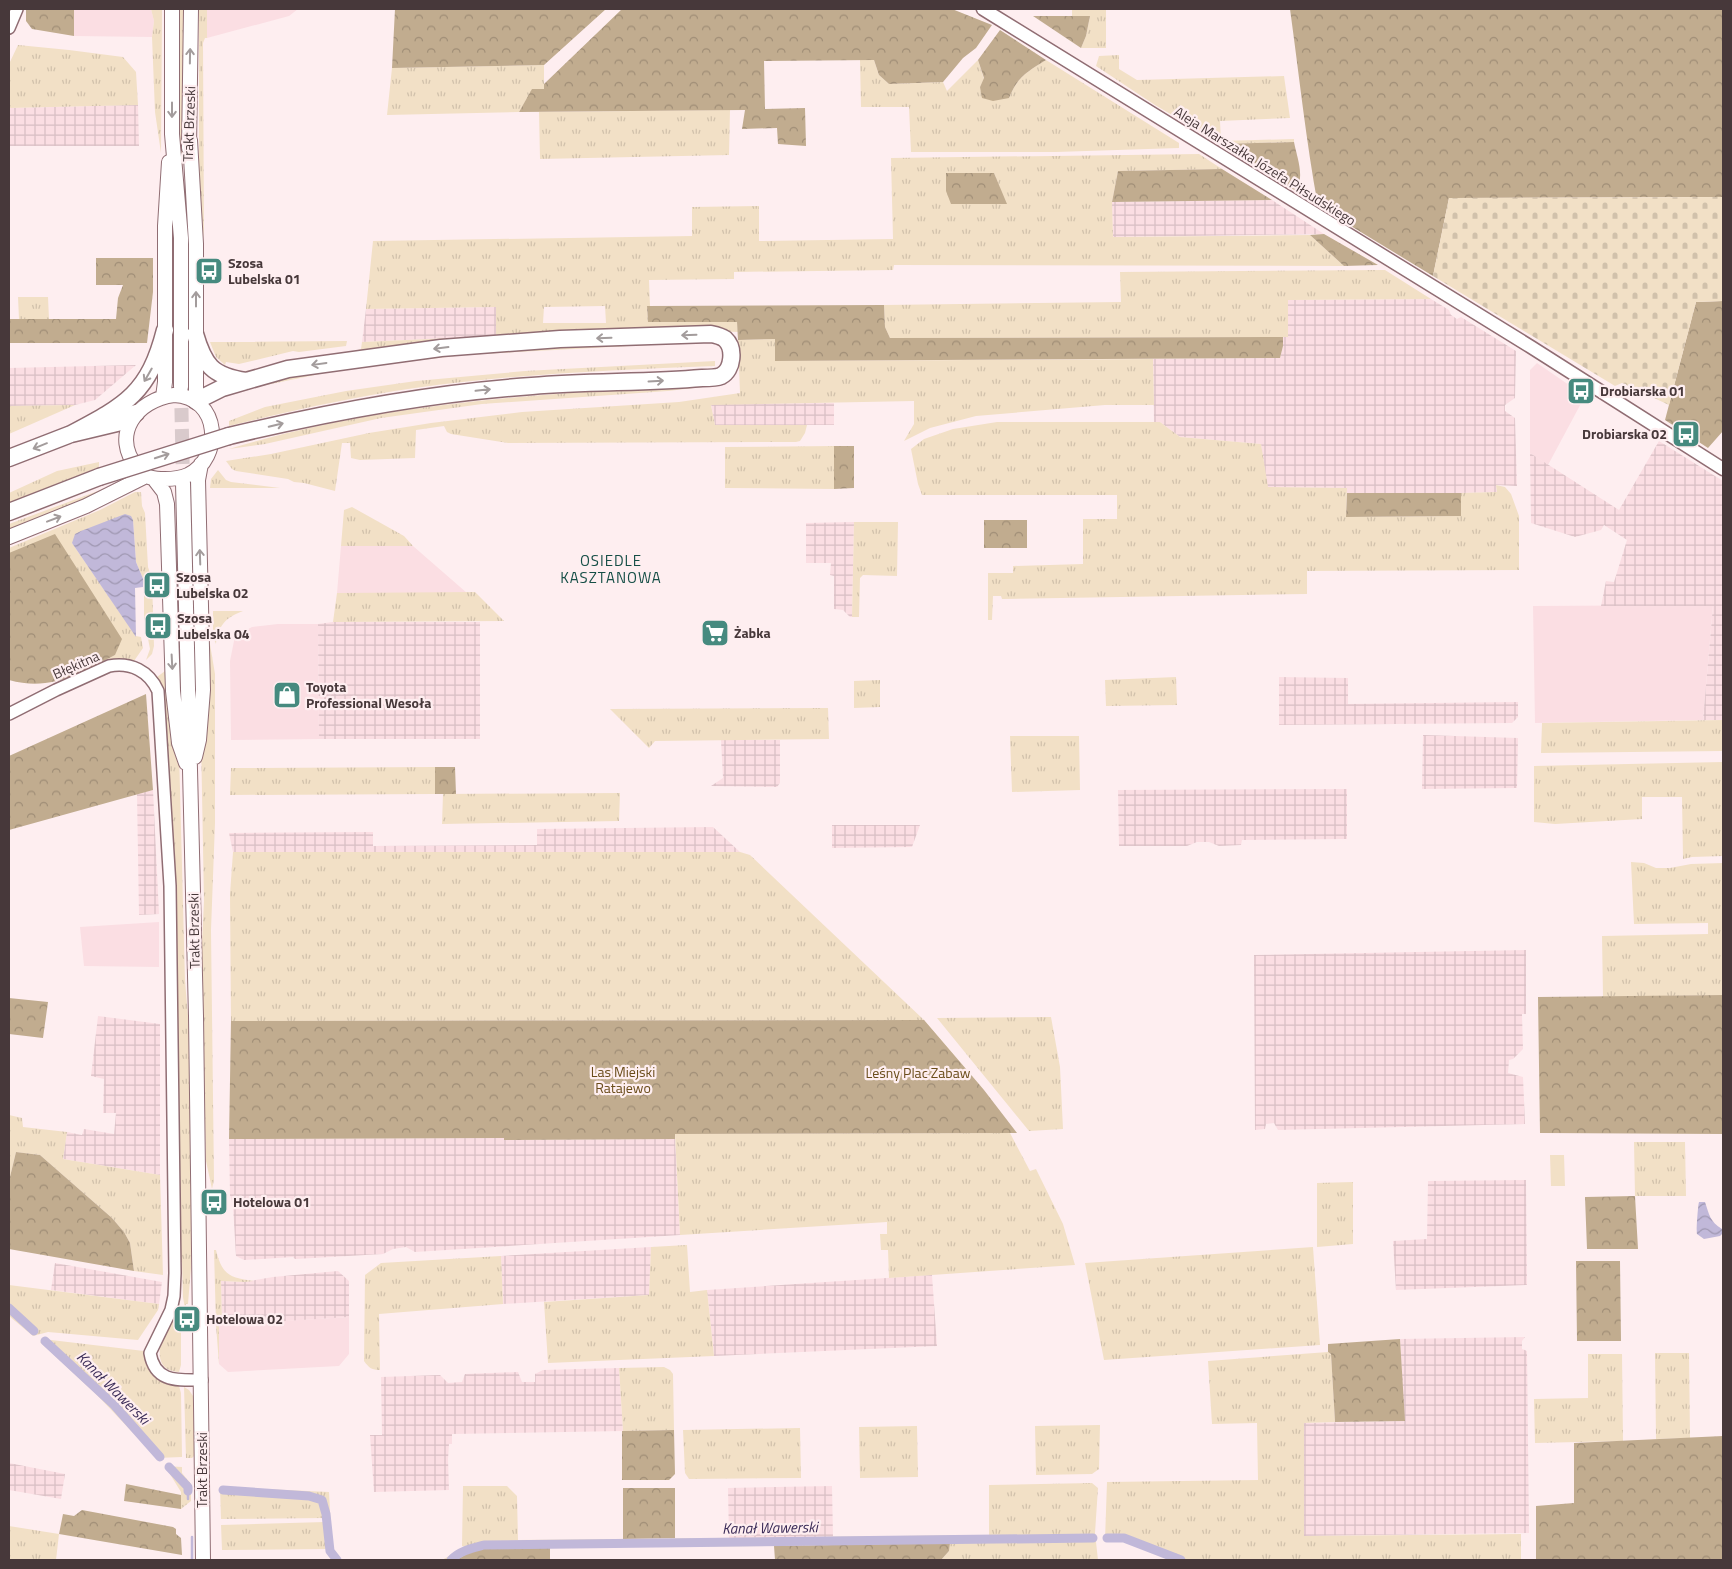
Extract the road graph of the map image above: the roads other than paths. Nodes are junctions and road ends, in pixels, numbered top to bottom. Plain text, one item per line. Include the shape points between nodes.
1 (17, 9) edge
2 (172, 9) edge
3 (191, 9) edge
4 (983, 9) edge
5 (9, 28) edge
6 (172, 134) junction
7 (190, 140) junction
8 (181, 238) junction
9 (165, 330) junction
10 (196, 334) junction
11 (246, 381) junction
12 (181, 387) tunnel mouth
13 (163, 397) junction
14 (196, 400) junction
15 (136, 413) junction
16 (72, 434) junction
17 (9, 458) edge
18 (201, 464) junction
19 (1723, 469) edge
20 (150, 478) junction
21 (182, 483) tunnel mouth
22 (9, 512) edge
23 (9, 537) edge
24 (160, 711) joint
25 (9, 714) edge
26 (191, 775) junction
27 (202, 1380) junction
28 (203, 1560) edge

1 - 5 street
2 -> 6 main road, Trakt Brzeski
7 -> 3 main road, Trakt Brzeski
4 - 19 main road, Aleja Marszałka Józefa Piłsudskiego
6 - 8 main road, Trakt Brzeski
6 - 9 main road via 166,178
7 - 8 main road, Trakt Brzeski
10 -> 7 main road via 196,244
8 - 12 main road, Trakt Brzeski
9 - 13 main road via 166,382
9 -> 16 highway via 155,362 135,393 112,412
10 - 11 highway via 208,366 226,377
10 - 14 main road
11 - 14 highway
22 -> 11 highway, bridge via 99,477 228,436 400,400 542,385 720,376 728,370 731,353 728,343 718,336 699,334 560,339 471,345 297,368
13 - 14 main road via 182,396
13 - 15 main road via 147,403
14 - 18 main road via 208,415 212,432
15 - 16 highway via 117,423
15 - 20 main road via 129,427 128,449 138,470
16 -> 17 highway
18 - 20 main road via 180,478
26 -> 18 main road via 200,740 203,690 198,480
23 -> 20 main road
20 -> 26 main road via 164,492 167,504 173,691 179,743
21 - 26 main road, Trakt Brzeski
24 - 25 street, Błękitna via 155,684 138,669 121,665 109,666
24 - 27 street, Trakt Brzeski via 170,886 174,1296 171,1310 150,1353 153,1364 163,1376 176,1380
26 - 27 main road, Trakt Brzeski
27 - 28 main road, Trakt Brzeski

